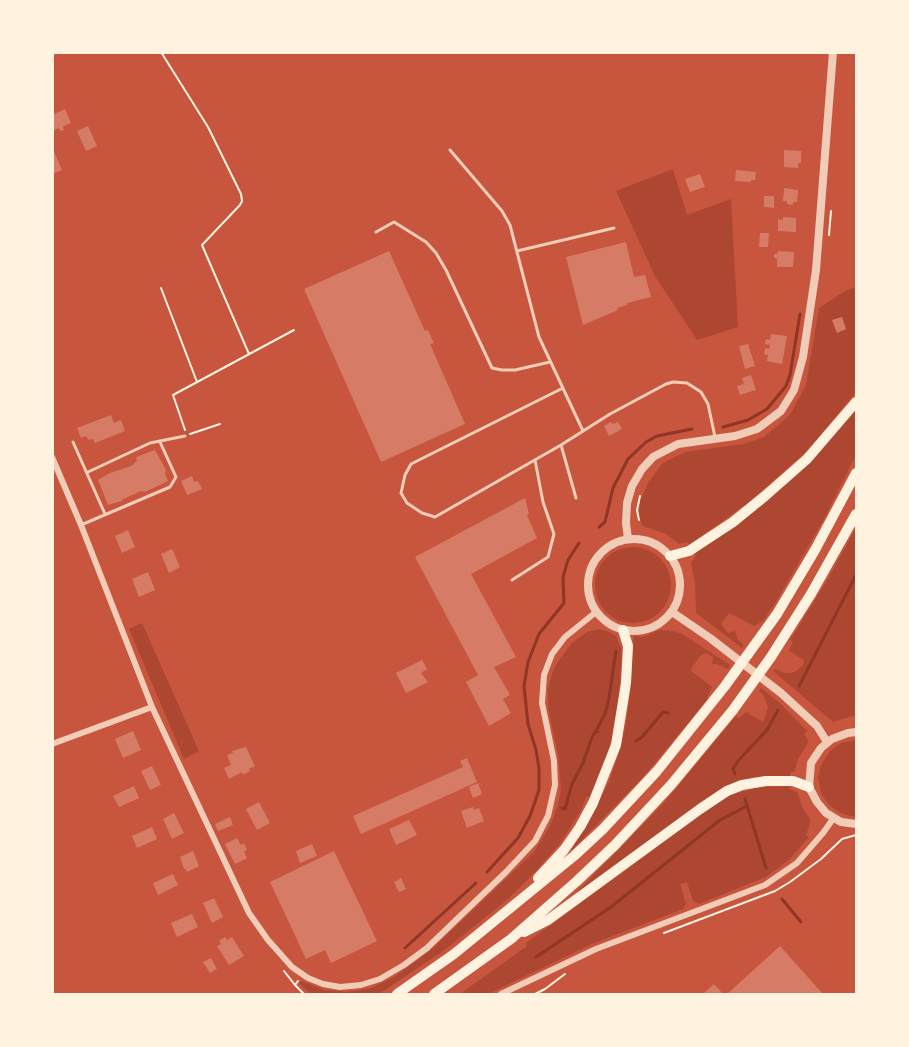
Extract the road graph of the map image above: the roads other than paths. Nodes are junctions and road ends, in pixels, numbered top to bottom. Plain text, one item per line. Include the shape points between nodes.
1 (833, 52) edge
2 (450, 150) dead end
3 (614, 228) dead end
4 (376, 232) dead end
5 (517, 251) junction
6 (550, 362) junction
7 (563, 388) junction
8 (856, 402) edge
9 (583, 431) junction
10 (186, 436) road end
11 (716, 439) junction
12 (73, 441) dead end
13 (160, 442) junction
14 (561, 445) junction
15 (52, 458) edge
16 (535, 460) junction
17 (88, 472) junction
18 (856, 473) edge
19 (576, 498) dead end
20 (105, 514) junction
21 (856, 514) edge
22 (81, 525) junction
23 (628, 539) junction
24 (670, 556) junction
25 (512, 580) dead end
26 (596, 612) junction
27 (672, 612) junction
28 (623, 630) junction
29 (152, 707) junction
30 (856, 732) edge
31 (827, 742) junction
32 (52, 744) edge
33 (809, 787) junction
34 (833, 819) junction
35 (856, 824) edge
36 (513, 905) junction
37 (511, 939) junction
38 (397, 994) edge
39 (434, 994) edge
40 (501, 994) edge

1 - 11 street via 816,270 799,376 787,403 765,424
2 - 5 lane via 502,211
3 - 5 lane
4 - 6 lane via 394,222 436,253 492,368 515,370
5 - 6 lane via 538,337
6 - 7 lane
7 - 9 lane
7 - 16 lane via 411,464 401,493 407,503 435,517
8 - 24 highway via 807,459 765,496 689,551
9 - 11 lane via 666,384 680,382 695,387 705,398
9 - 14 lane
10 - 13 lane
11 - 23 street via 669,448 642,469 627,503
12 - 17 lane
13 - 17 lane
13 - 20 lane via 176,477 170,487
14 - 16 lane
14 - 19 lane
15 - 22 street
16 - 25 lane via 543,502 555,534 548,557
17 - 20 lane
18 - 36 highway via 777,614 728,683 657,771 603,829
20 - 22 lane
21 - 37 highway via 817,586 771,657 678,777 578,881
22 - 29 street
23 - 24 street via 651,542
23 - 26 street via 606,548 591,567 588,590
24 - 27 street via 680,577
26 - 28 street via 604,621
26 - 29 street via 564,637 544,675 542,703 555,785 540,833 427,948 372,982 345,987 323,984 302,975 268,940 249,913
27 - 28 street via 655,626 634,632
27 - 31 street via 781,693 818,726
28 - 36 highway via 628,646 625,693 606,775 564,850
29 - 32 street
30 - 31 street
31 - 33 street via 811,764
33 - 34 street
33 - 37 highway via 793,781 766,781 727,791 548,920
34 - 35 street
34 - 40 street via 797,863 765,885 596,949
36 - 38 highway
37 - 39 highway

